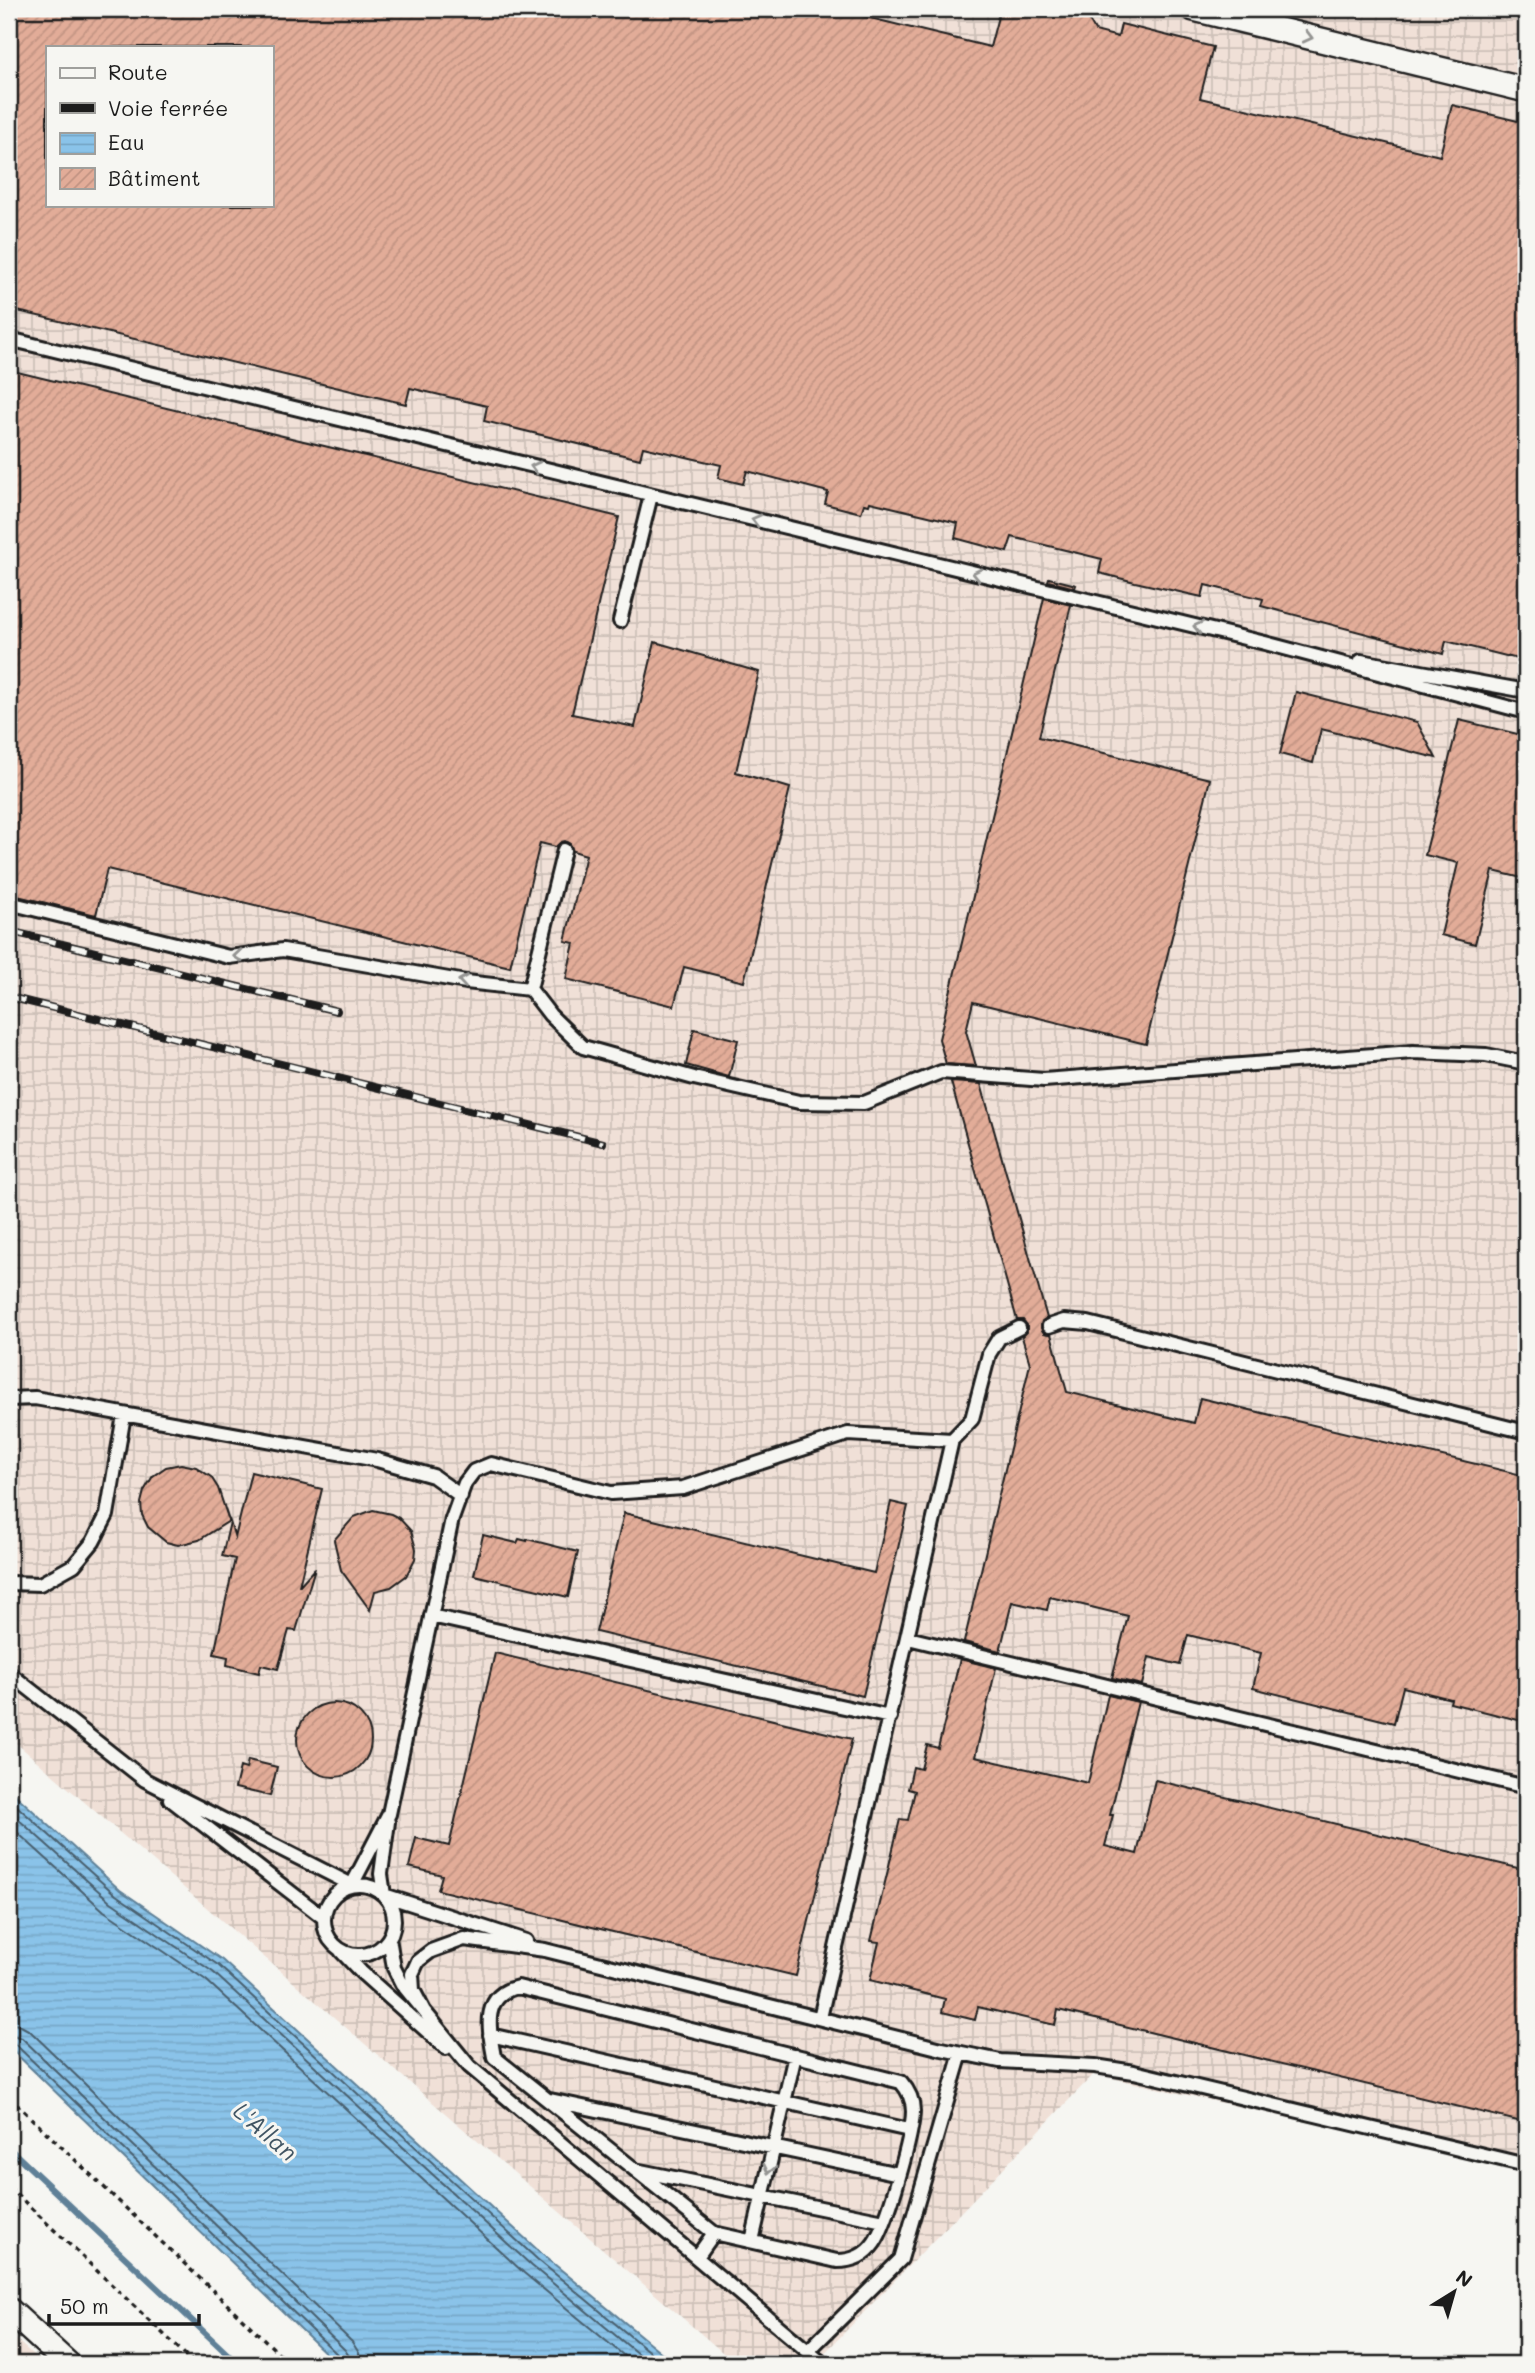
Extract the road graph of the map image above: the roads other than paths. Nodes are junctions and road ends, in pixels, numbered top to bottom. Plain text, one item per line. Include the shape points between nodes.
1 (1194, 9) edge
2 (1526, 90) edge
3 (9, 339) edge
4 (651, 495) junction
5 (620, 621) dead end
6 (1265, 643) junction
7 (1526, 691) edge
8 (1526, 712) edge
9 (564, 850) dead end
10 (9, 903) edge
11 (530, 989) junction
12 (1526, 1063) edge
13 (1049, 1326) dead end
14 (1019, 1328) dead end
15 (9, 1399) edge
16 (124, 1415) junction
17 (1526, 1432) edge
18 (953, 1440) junction
19 (461, 1496) junction
20 (9, 1583) edge
21 (431, 1616) junction
22 (908, 1638) junction
23 (9, 1673) edge
24 (890, 1717) junction
25 (145, 1780) junction
26 (1526, 1787) edge
27 (389, 1814) junction
28 (352, 1885) junction
29 (384, 1895) junction
30 (324, 1918) junction
31 (389, 1938) junction
32 (339, 1949) junction
33 (545, 1950) junction
34 (424, 2011) junction
35 (820, 2018) junction
36 (490, 2035) junction
37 (961, 2053) junction
38 (795, 2055) junction
39 (494, 2057) junction
40 (474, 2070) junction
41 (547, 2099) junction
42 (785, 2102) junction
43 (909, 2130) junction
44 (774, 2146) junction
45 (1526, 2165) edge
46 (636, 2171) junction
47 (899, 2174) junction
48 (763, 2194) junction
49 (884, 2221) junction
50 (714, 2233) junction
51 (752, 2241) junction
52 (696, 2258) junction
53 (9, 2310) edge
54 (808, 2351) junction
55 (68, 2364) edge
56 (823, 2364) edge

1 -> 2 street
4 -> 3 lane
4 - 5 lane
6 -> 4 lane
6 - 7 lane
6 - 8 lane
9 - 11 lane
11 -> 10 lane via 283,950 229,957
11 - 12 lane via 583,1047 799,1101 864,1103 941,1072 1044,1080 1413,1052 1486,1055
13 - 17 lane via 1064,1321 1088,1323
14 - 18 lane via 999,1338 989,1354 972,1419
15 - 16 lane via 35,1398
16 - 19 lane via 377,1460 433,1476
16 - 20 lane via 107,1515 93,1542 74,1565 40,1584
18 - 19 lane via 848,1434 683,1488 611,1493 491,1464 474,1471
18 - 22 lane
19 - 21 lane
21 - 24 lane
21 - 27 lane
22 - 24 lane
22 - 26 lane
23 - 25 lane
24 - 35 lane
25 - 28 lane
25 - 30 lane
27 - 28 lane
27 - 29 lane via 381,1874
28 - 29 lane via 374,1888
28 - 30 lane via 332,1897
29 - 31 lane via 394,1916
29 - 33 lane
30 - 32 lane via 325,1930
31 - 32 lane via 382,1947 361,1955
31 - 34 lane via 394,1968
32 - 40 lane via 414,2021
33 - 34 lane via 464,1939 432,1951 418,1961 412,1974
33 - 35 lane
34 - 40 lane
35 - 37 lane
36 - 38 lane via 488,2020 497,1998 518,1987
36 - 39 lane
36 - 42 lane
37 - 45 lane via 1000,2061 1134,2072
37 - 54 lane via 901,2259
38 - 42 lane
38 - 43 lane via 901,2082 909,2091 913,2111
39 - 40 lane
39 - 41 lane
40 - 52 lane
41 - 44 lane
41 - 46 lane
42 - 43 lane
42 - 44 lane
43 - 47 lane
44 - 47 lane
44 -> 48 lane
46 - 48 lane
46 - 50 lane
47 - 49 lane
48 - 49 lane
48 - 51 lane
49 - 51 lane via 873,2245 848,2261
50 - 51 lane
50 - 52 lane
52 - 54 lane
53 - 55 street
54 - 56 lane

